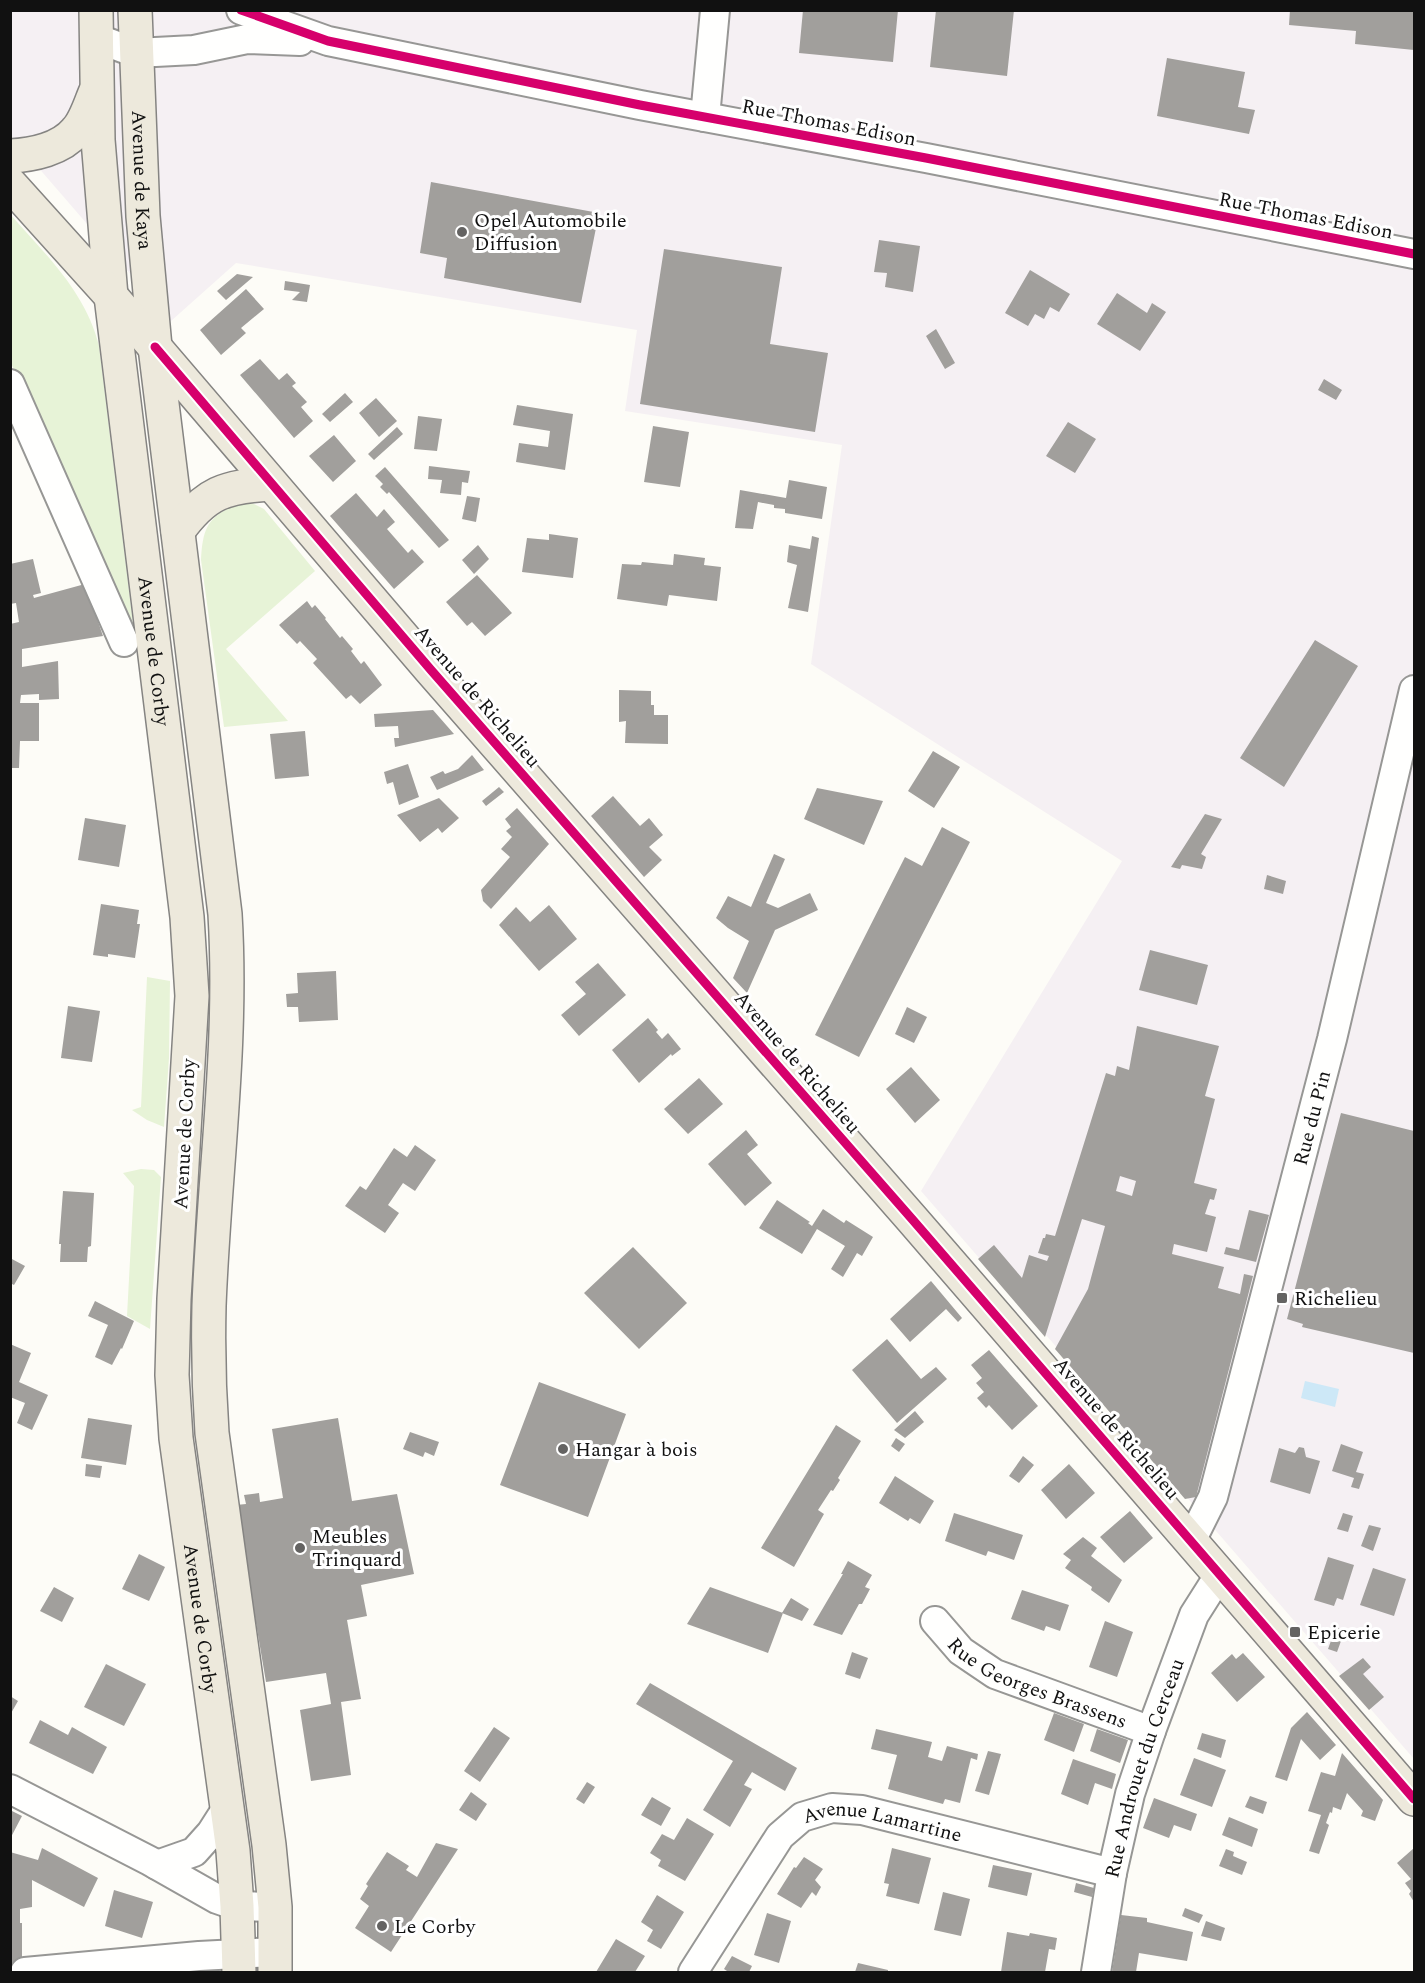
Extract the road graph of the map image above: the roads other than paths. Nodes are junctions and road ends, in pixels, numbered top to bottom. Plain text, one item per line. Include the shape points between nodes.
1 (135, 10) edge
2 (241, 10) edge
3 (715, 10) edge
4 (96, 24) edge
5 (328, 41) junction
6 (136, 53) junction
7 (97, 88) junction
8 (705, 117) junction
9 (10, 156) edge
10 (10, 184) edge
11 (1414, 254) edge
12 (111, 296) junction
13 (155, 347) junction
14 (10, 384) edge
15 (270, 484) junction
16 (178, 531) junction
17 (124, 642) dead end
18 (1414, 690) edge
19 (1191, 1541) junction
20 (1220, 1575) junction
21 (935, 1622) dead end
22 (1151, 1731) junction
23 (10, 1789) edge
24 (1414, 1799) edge
25 (227, 1808) junction
26 (157, 1865) junction
27 (1112, 1873) junction
28 (237, 1906) junction
29 (274, 1907) junction
30 (275, 1962) edge
31 (239, 1963) edge
32 (25, 1972) edge
33 (693, 1972) edge
34 (1096, 1972) edge

1 - 6 main road, Avenue de Kaya
2 - 5 street, Rue Thomas Edison
3 - 8 street
4 - 6 street, Rue Thomas Edison
4 - 7 main road, Avenue de Kaya
5 - 6 street, Rue Thomas Edison via 247,39 194,50
5 - 8 street, Rue Thomas Edison
6 - 13 main road, Avenue de Kaya via 143,216
7 - 9 main road via 76,131 42,151
7 - 12 main road, Avenue de Kaya
8 - 11 street, Rue Thomas Edison
10 - 12 main road, Avenue de Richelieu
12 - 13 main road, Avenue de Richelieu
12 - 25 main road, Avenue de Corby via 188,917 192,996 172,1375 176,1438
13 - 15 main road, Avenue de Richelieu
13 - 16 main road, Avenue de Corby
14 - 17 street
15 - 16 main road via 226,490 192,511
15 - 19 main road, Avenue de Richelieu
16 - 29 main road, Avenue de Corby via 225,914 228,969 210,1305 208,1372 212,1433 261,1781
18 - 19 street, Rue du Pin via 1332,1039 1213,1497
19 - 20 main road, Avenue de Richelieu
20 - 22 street, Rue Androuet du Cerceau via 1194,1615
20 - 24 main road, Avenue de Richelieu
21 - 22 street, Rue Georges Brassens via 961,1651 996,1674
22 - 27 street, Rue Androuet du Cerceau via 1130,1794
23 - 26 street
25 - 26 street via 194,1852
25 - 28 main road, Avenue de Corby
26 - 28 street
27 - 33 street, Avenue Lamartine via 862,1810 832,1808 802,1817 780,1836
27 - 34 street, Rue Androuet du Cerceau
28 - 29 street
28 - 31 main road, Avenue de Corby
29 - 30 main road, Avenue de Corby
30 - 31 street
31 - 32 street via 199,1956

